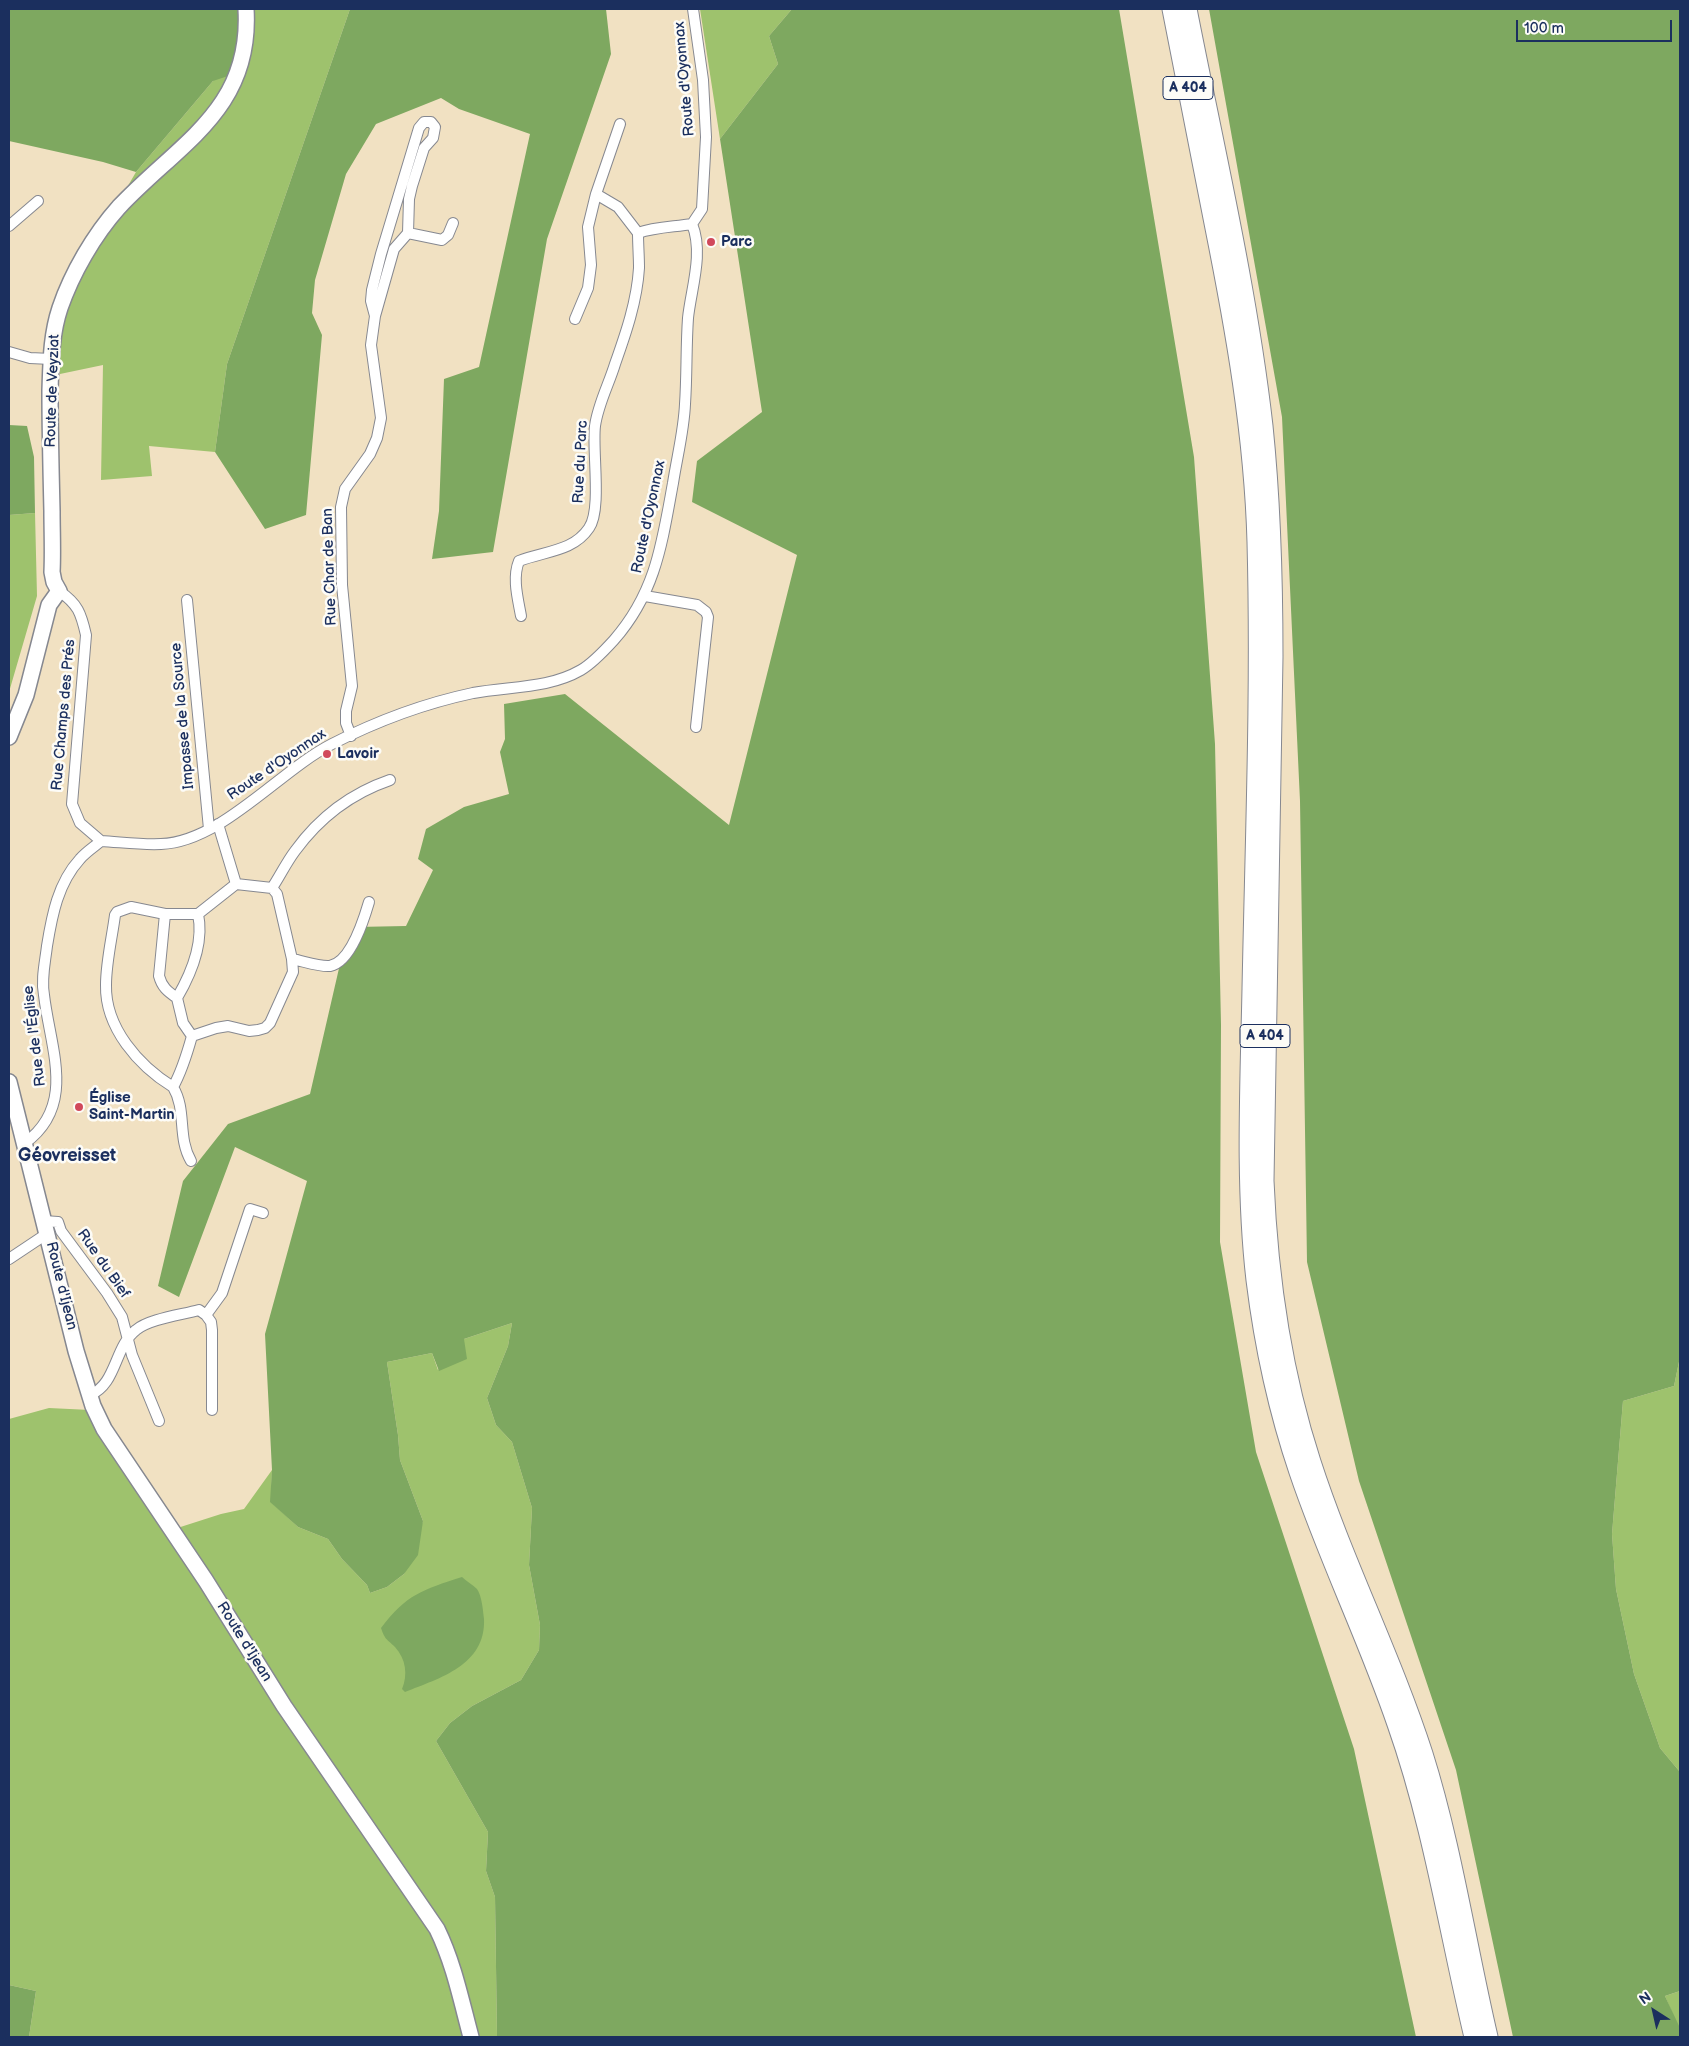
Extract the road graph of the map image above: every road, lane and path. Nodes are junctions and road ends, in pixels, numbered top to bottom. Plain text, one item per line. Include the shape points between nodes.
1 (246, 9) edge
2 (693, 9) edge
3 (1172, 9) edge
4 (1187, 9) edge
5 (620, 124) dead end
6 (596, 194) junction
7 (38, 201) dead end
8 (453, 223) dead end
9 (692, 224) junction
10 (9, 226) edge
11 (408, 233) junction
12 (638, 233) junction
13 (375, 316) junction
14 (575, 319) dead end
15 (9, 352) edge
16 (51, 359) junction
17 (59, 591) junction
18 (645, 596) junction
19 (187, 600) dead end
20 (521, 616) dead end
21 (696, 727) dead end
22 (351, 736) junction
23 (9, 737) edge
24 (390, 780) dead end
25 (213, 827) junction
26 (100, 841) junction
27 (236, 884) junction
28 (272, 888) junction
29 (370, 902) dead end
30 (165, 914) junction
31 (198, 914) junction
32 (292, 959) junction
33 (177, 998) junction
34 (192, 1036) junction
35 (9, 1082) edge
36 (173, 1087) junction
37 (25, 1143) junction
38 (191, 1161) dead end
39 (263, 1213) dead end
40 (46, 1227) junction
41 (9, 1258) edge
42 (206, 1315) junction
43 (128, 1336) junction
44 (90, 1395) junction
45 (212, 1410) dead end
46 (159, 1422) dead end
47 (471, 2037) edge
48 (1474, 2037) edge
49 (1488, 2037) edge

1 - 16 street, Route de Veyziat via 246,44 227,96 192,139 134,191 105,224 60,307 54,327
2 - 9 street, Route d'Oyonnax via 703,80 706,137 702,208
3 - 48 highway, A 404 via 1234,328 1254,486 1258,650 1249,1146 1253,1240 1261,1313 1276,1391 1298,1468 1410,1763
4 - 49 highway, A 404 via 1248,322 1262,417 1269,501 1273,657 1264,1181 1267,1247 1276,1316 1291,1392 1311,1463 1391,1665 1423,1756
5 - 6 street
6 - 12 street via 618,207
6 - 14 street via 588,227 591,265 588,288
7 - 10 street
8 - 11 street via 442,240
9 - 12 street
9 - 18 street, Route d'Oyonnax via 697,240 688,318 682,433 657,563
11 - 13 street, Rue Char de Ban via 394,250
11 - 13 street, Rue Char de Ban via 409,199 424,148 433,138 435,127 431,122 421,124 419,128 381,254 371,301
12 - 20 street, Rue du Parc via 639,269 632,311 595,426 596,499 591,526 579,540 566,548 519,561 516,592
13 - 22 street, Rue Char de Ban via 371,345 381,418 370,454 345,489 341,507 342,585 352,686 346,724
15 - 16 street
16 - 17 street, Route de Veyziat via 52,572
17 - 23 street via 48,605 26,695
17 - 26 street, Rue Champs des Prés via 81,612 86,635 72,804 80,824
18 - 21 street via 697,605 706,612
18 - 22 street, Route d'Oyonnax via 606,649 584,669 570,676 533,686 445,699
19 - 25 street, Impasse de la Source
22 - 25 street, Route d'Oyonnax via 311,756
24 - 28 street via 367,788 344,803 310,833
25 - 26 street, Route d'Oyonnax via 186,839 162,844
25 - 27 street, Impasse de la Source
26 - 37 street, Rue de l'Église via 80,859 64,882 53,912 43,994 57,1072 57,1092 39,1133
27 - 28 street
27 - 31 street
28 - 32 street via 277,894
29 - 32 street via 361,928 338,963 329,966
30 - 31 street
30 - 33 street via 159,976 161,984
30 - 36 street via 131,908 117,912 106,984 112,1016 127,1045 156,1076
31 - 33 street via 200,922 194,961
32 - 34 street via 291,978 272,1019 264,1028 249,1031 228,1026
33 - 34 street via 183,1024
34 - 36 street
35 - 37 street
36 - 38 street via 179,1096 184,1150
37 - 40 street
39 - 42 street via 250,1209 222,1293
40 - 41 street
40 - 43 street, Rue du Bief via 60,1224 61,1231 107,1293 122,1318
40 - 44 street, Route d'Ijean
42 - 43 street via 199,1310 146,1324
42 - 45 street via 212,1330
43 - 44 street via 112,1373 101,1388
43 - 46 street, Rue du Bief via 132,1355
44 - 47 street, Route d'Ijean via 112,1442 206,1581 284,1706 438,1929 450,1958

